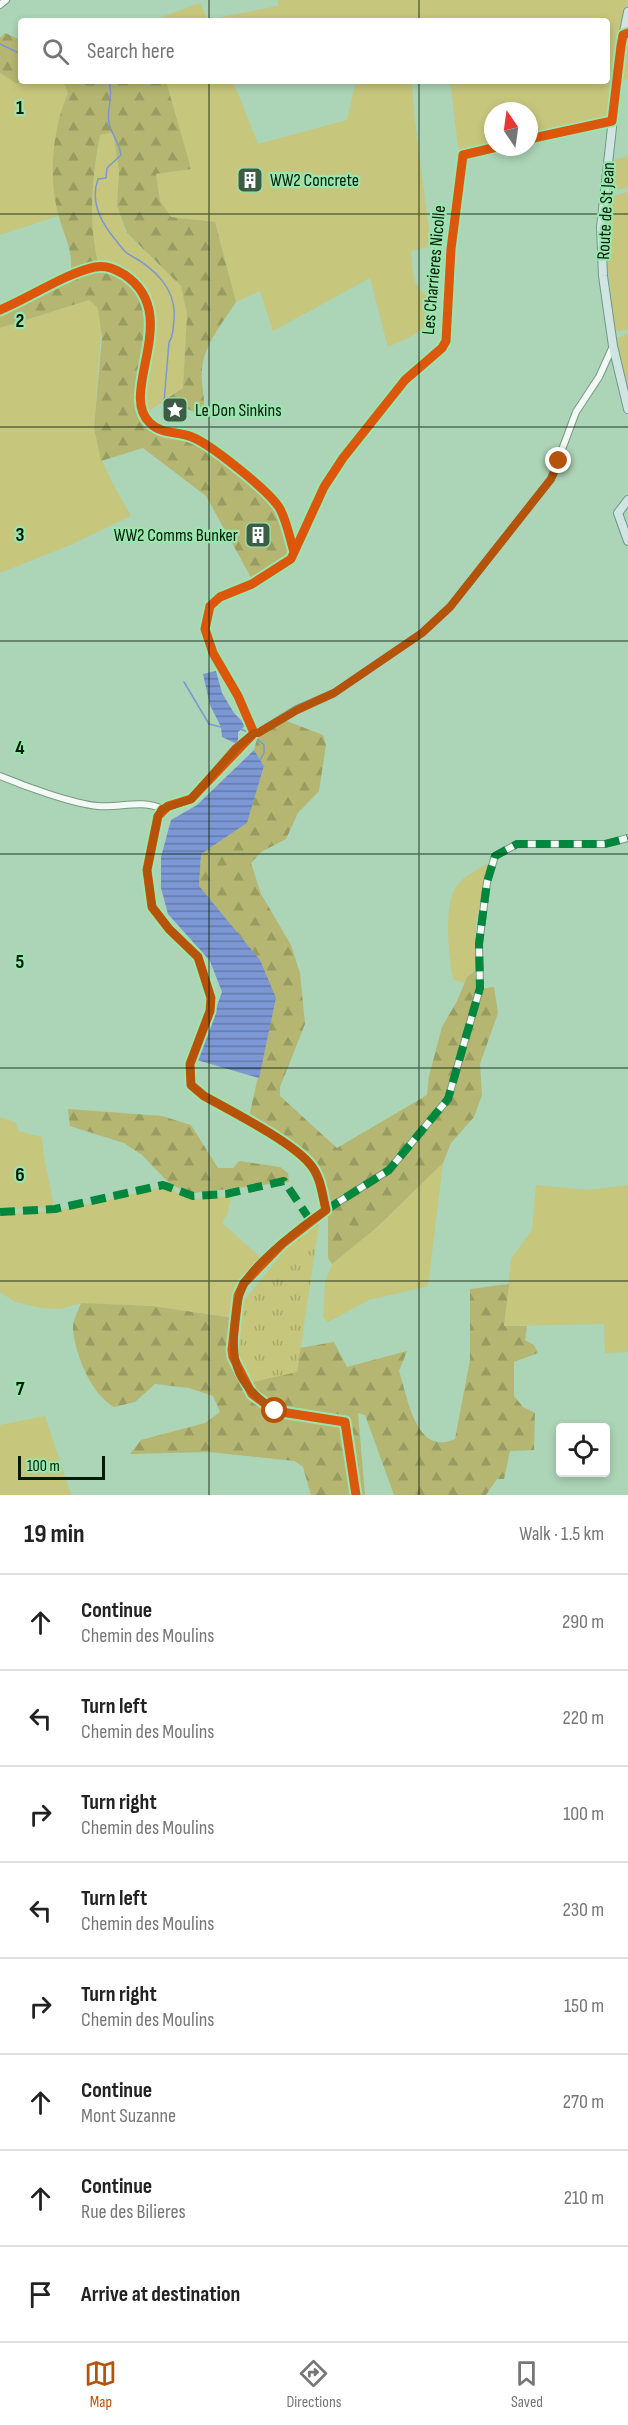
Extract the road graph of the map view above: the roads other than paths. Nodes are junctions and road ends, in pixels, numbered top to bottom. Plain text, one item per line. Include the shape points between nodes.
1 (6, 0) edge
2 (0, 5) edge
3 (628, 12) edge
4 (626, 34) edge
5 (612, 120) junction
6 (538, 137) edge
7 (484, 150) edge
8 (0, 310) edge
9 (613, 346) junction
10 (628, 409) edge
11 (628, 500) edge
12 (628, 541) edge
13 (294, 552) junction
14 (254, 733) junction
15 (0, 776) edge
16 (162, 809) junction
17 (628, 838) edge
18 (326, 1210) junction
19 (356, 1495) edge

1 - 2 street
3 - 4 main road, Route de St Jean
4 - 5 main road, Route de St Jean
5 - 6 street
5 - 9 main road, Route de St Jean via 601,244
7 - 13 street, Les Charrieres Nicolle via 463,155 451,249 446,341 405,380 343,458 324,487
8 - 13 street via 78,271 98,266 112,267 129,278 149,305 151,320 141,395 149,423 163,432 193,437 264,488 280,509
9 - 10 main road, Route de St Jean
9 - 14 street via 576,412 551,479 450,607 422,633 334,693
11 - 12 main road via 618,513
13 - 14 street via 277,570 220,597 210,606 207,617 205,629 213,652
14 - 16 street via 191,799
15 - 16 street via 97,806 151,804
16 - 18 street via 147,870 152,907 198,957 211,998 190,1064 191,1085 309,1163 319,1179
17 - 18 street via 605,844 518,844 495,856 487,882 479,944 480,988 448,1100 388,1170
18 - 19 street via 282,1244 244,1283 238,1296 232,1350 252,1394 275,1411 345,1422

